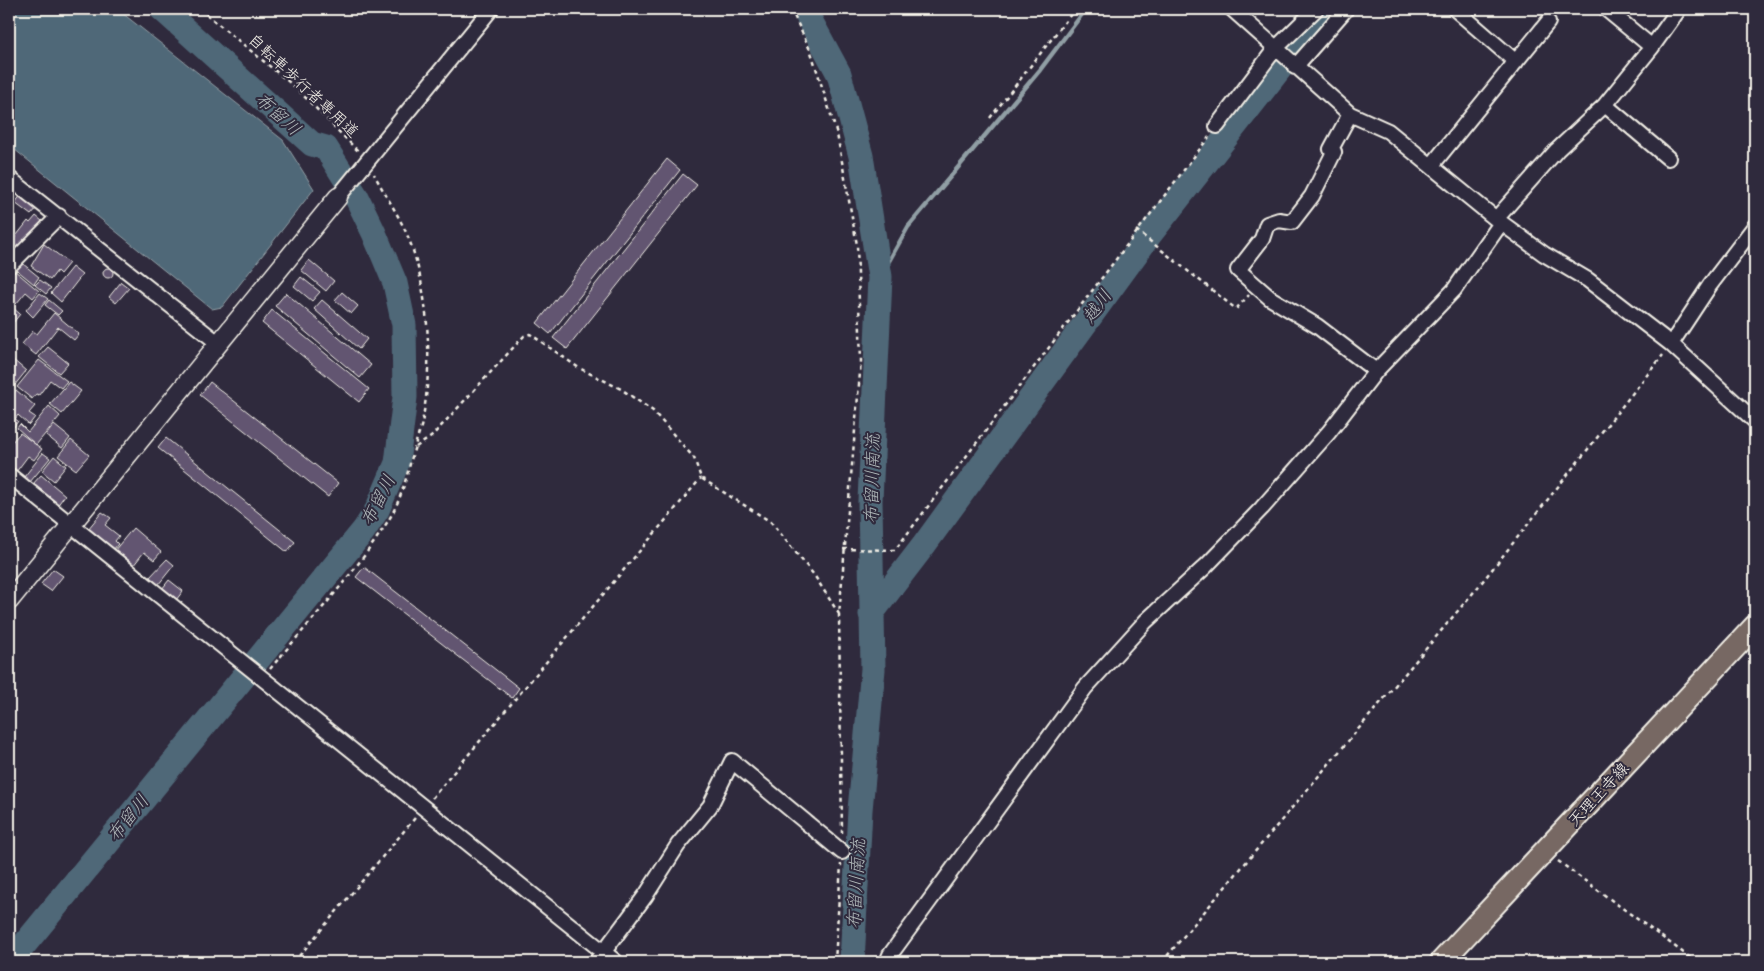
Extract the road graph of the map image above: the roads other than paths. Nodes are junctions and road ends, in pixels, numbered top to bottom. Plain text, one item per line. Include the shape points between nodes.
1 (491, 9) edge
2 (1232, 9) edge
3 (1316, 9) edge
4 (1346, 9) edge
5 (1455, 9) edge
6 (1606, 9) edge
7 (1679, 9) edge
8 (1548, 22) dead end
9 (1652, 48) junction
10 (1275, 49) junction
11 (1516, 62) junction
12 (1295, 67) junction
13 (1605, 104) junction
14 (1350, 114) junction
15 (1218, 126) road end
16 (1668, 158) dead end
17 (1432, 165) junction
18 (9, 178) edge
19 (338, 197) joint
20 (59, 216) junction
21 (1499, 221) junction
22 (1755, 226) edge
23 (9, 266) edge
24 (218, 343) junction
25 (1671, 344) junction
26 (1376, 371) junction
27 (1755, 421) edge
28 (9, 475) edge
29 (71, 524) junction
30 (9, 601) edge
31 (1755, 626) edge
32 (842, 852) road end
33 (600, 958) edge
34 (616, 962) edge
35 (887, 962) edge
36 (1441, 962) edge

1 - 19 street
2 - 10 street
3 - 10 street
4 - 12 street
5 - 11 street
6 - 9 street
7 - 9 street
8 - 11 street
9 - 13 street
10 - 12 street
10 - 15 street
11 - 17 street
12 - 14 street
13 - 16 street
13 - 21 street via 1557,150
14 - 17 street via 1388,131
14 - 26 street via 1331,149 1334,152 1312,196 1292,222 1279,220 1267,224 1262,239 1238,270 1256,287 1317,326
17 - 21 street
18 - 20 street
19 - 24 street
20 - 23 street
20 - 24 street
21 - 25 street via 1544,254 1588,280
21 - 26 street via 1454,290
22 - 25 street
24 - 29 street
25 - 27 street
26 - 35 street via 1329,432 1262,508 1146,621 1085,688
28 - 29 street
29 - 30 street
29 - 33 street via 424,808
31 - 36 main road, 天理王寺線
32 - 33 street via 732,761 710,806 678,845
33 - 34 street

